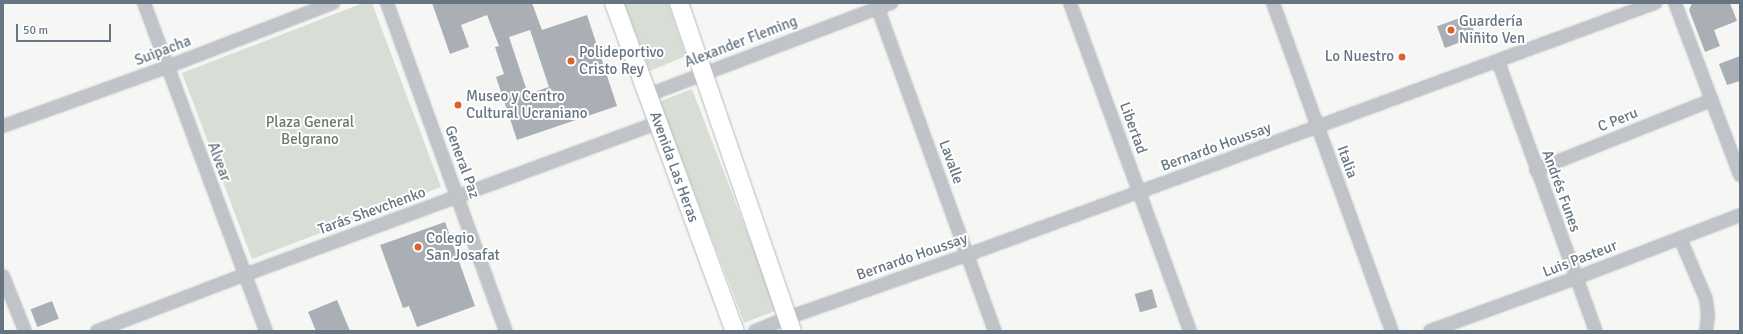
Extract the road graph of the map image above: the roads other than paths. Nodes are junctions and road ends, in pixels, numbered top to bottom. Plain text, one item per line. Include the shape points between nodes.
1 (144, 3) edge
2 (333, 3) edge
3 (387, 3) edge
4 (614, 3) edge
5 (679, 3) edge
6 (891, 3) edge
7 (1070, 3) edge
8 (1655, 3) edge
9 (1675, 3) edge
10 (1276, 4) edge
11 (877, 5) edge
12 (1498, 62) junction
13 (167, 67) junction
14 (703, 74) junction
15 (648, 95) junction
16 (1712, 100) junction
17 (657, 122) junction
18 (3, 126) edge
19 (1318, 127) junction
20 (1536, 170) junction
21 (1740, 175) edge
22 (1139, 192) junction
23 (458, 197) junction
24 (1740, 215) edge
25 (1680, 238) junction
26 (967, 255) junction
27 (244, 275) junction
28 (3, 276) edge
29 (1576, 278) junction
30 (790, 324) edge
31 (25, 331) edge
32 (97, 331) edge
33 (266, 331) edge
34 (506, 331) edge
35 (735, 331) edge
36 (755, 331) edge
37 (995, 331) edge
38 (1190, 331) edge
39 (1392, 331) edge
40 (1430, 331) edge
41 (1596, 331) edge
42 (1706, 331) edge

1 - 13 street, Alvear
2 - 13 street, Suipacha
3 - 23 street, General Paz
4 - 15 main road, Avenida Las Heras
5 - 14 main road
6 - 11 street, Alexander Fleming
7 - 22 street, Libertad
8 - 12 street, Bernardo Houssay
9 - 16 street
10 - 19 street, Italia
11 - 14 street, Alexander Fleming
11 - 26 street, Lavalle
12 - 19 street, Bernardo Houssay
12 - 20 street, Andrés Funes
13 - 18 street, Suipacha
13 - 27 street, Alvear
14 - 15 street, Alexander Fleming
14 - 30 main road
15 - 17 main road, Avenida Las Heras
16 - 20 street, C Peru
16 - 21 street
17 - 23 street, Tarás Shevchenko
17 - 35 main road, Avenida Las Heras
19 - 22 street, Bernardo Houssay
19 - 39 street, Italia
20 - 29 street, Andrés Funes
22 - 26 street, Bernardo Houssay
22 - 38 street, Libertad
23 - 27 street, Tarás Shevchenko
23 - 34 street, General Paz
24 - 25 street, Luis Pasteur
25 - 29 street, Luis Pasteur
25 - 42 street via 1706,299
26 - 30 street, Bernardo Houssay
26 - 37 street, Lavalle
27 - 32 street, Tarás Shevchenko
27 - 33 street, Alvear
28 - 31 street
29 - 40 street, Luis Pasteur
29 - 41 street, Andrés Funes
30 - 36 street, Bernardo Houssay

